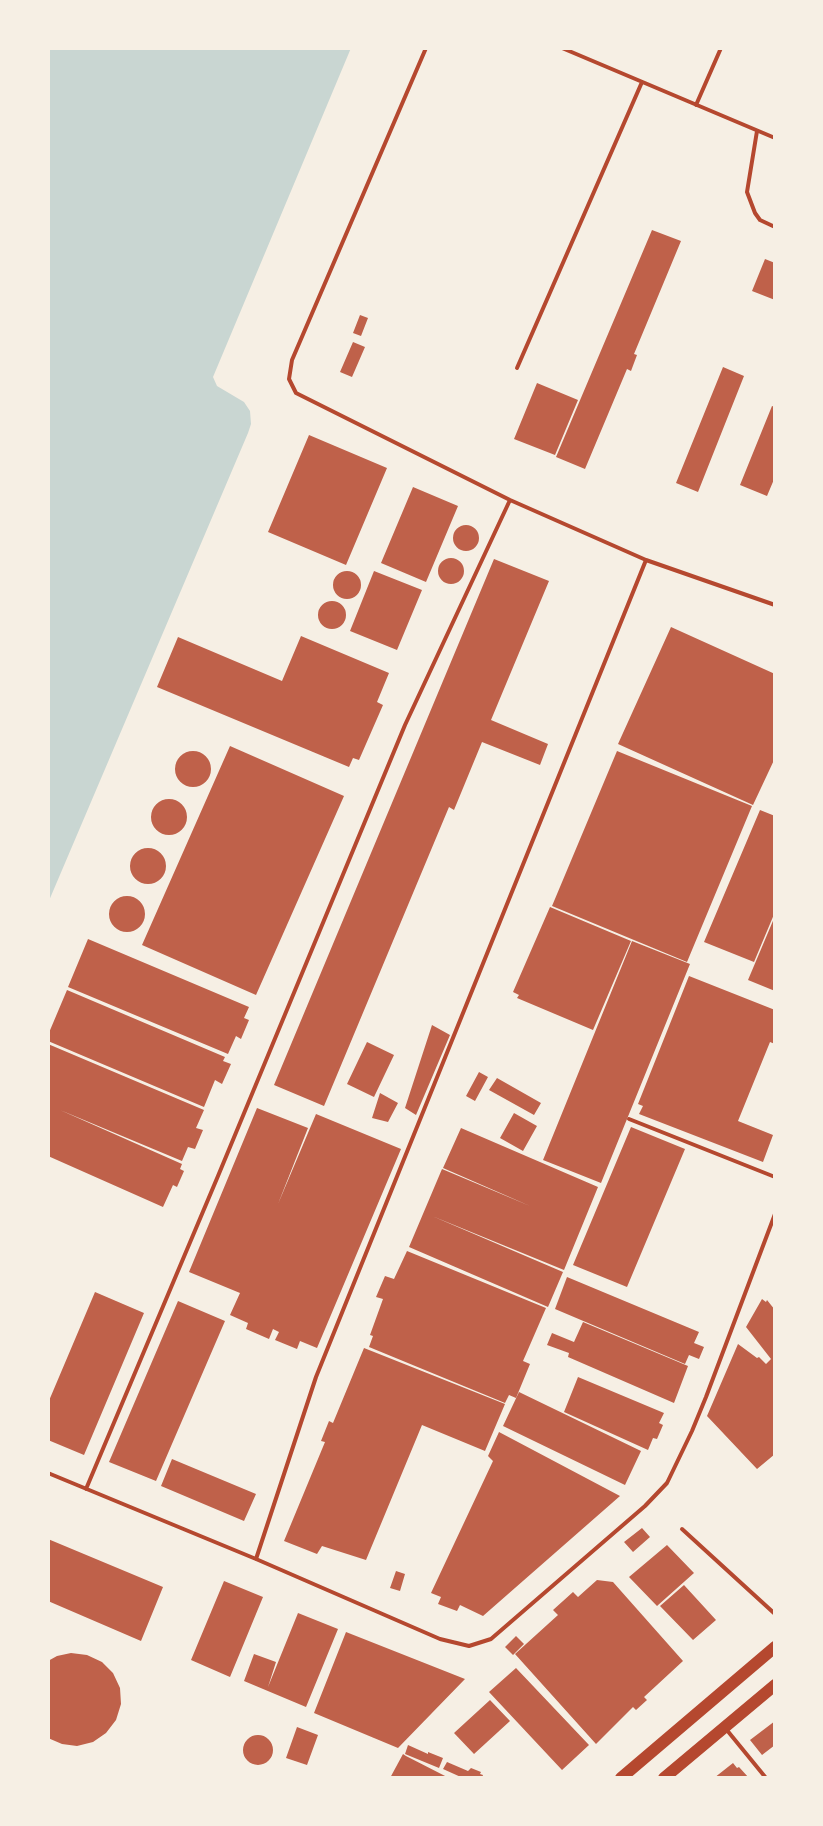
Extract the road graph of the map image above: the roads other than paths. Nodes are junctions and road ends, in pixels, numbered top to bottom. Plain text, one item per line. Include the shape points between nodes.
1 (426, 48) edge
2 (562, 48) edge
3 (721, 48) edge
4 (642, 82) junction
5 (696, 105) junction
6 (757, 131) junction
7 (775, 138) edge
8 (775, 227) edge
9 (517, 368) dead end
10 (510, 500) junction
11 (646, 560) junction
12 (775, 605) edge
13 (629, 1119) dead end
14 (775, 1177) edge
15 (775, 1214) edge
16 (48, 1473) edge
17 (86, 1489) junction
18 (682, 1529) dead end
19 (256, 1559) junction
20 (775, 1614) edge
21 (775, 1647) edge
22 (775, 1685) edge
23 (725, 1727) junction
24 (621, 1778) edge
25 (664, 1778) edge
26 (766, 1778) edge

1 - 10 lane via 292,360 289,379 296,393
2 - 4 lane
3 - 5 lane
4 - 5 lane
4 - 9 lane
5 - 6 lane
6 - 7 lane
6 - 8 lane via 747,192 760,220
10 - 11 lane
10 - 17 lane via 405,725
11 - 12 lane
11 - 19 lane via 316,1377
13 - 14 lane
15 - 19 lane via 702,1409 667,1483 491,1639 469,1646 440,1639
16 - 17 lane
17 - 19 lane
18 - 20 lane
21 - 24 highway
22 - 23 highway
23 - 25 highway
23 - 26 lane

